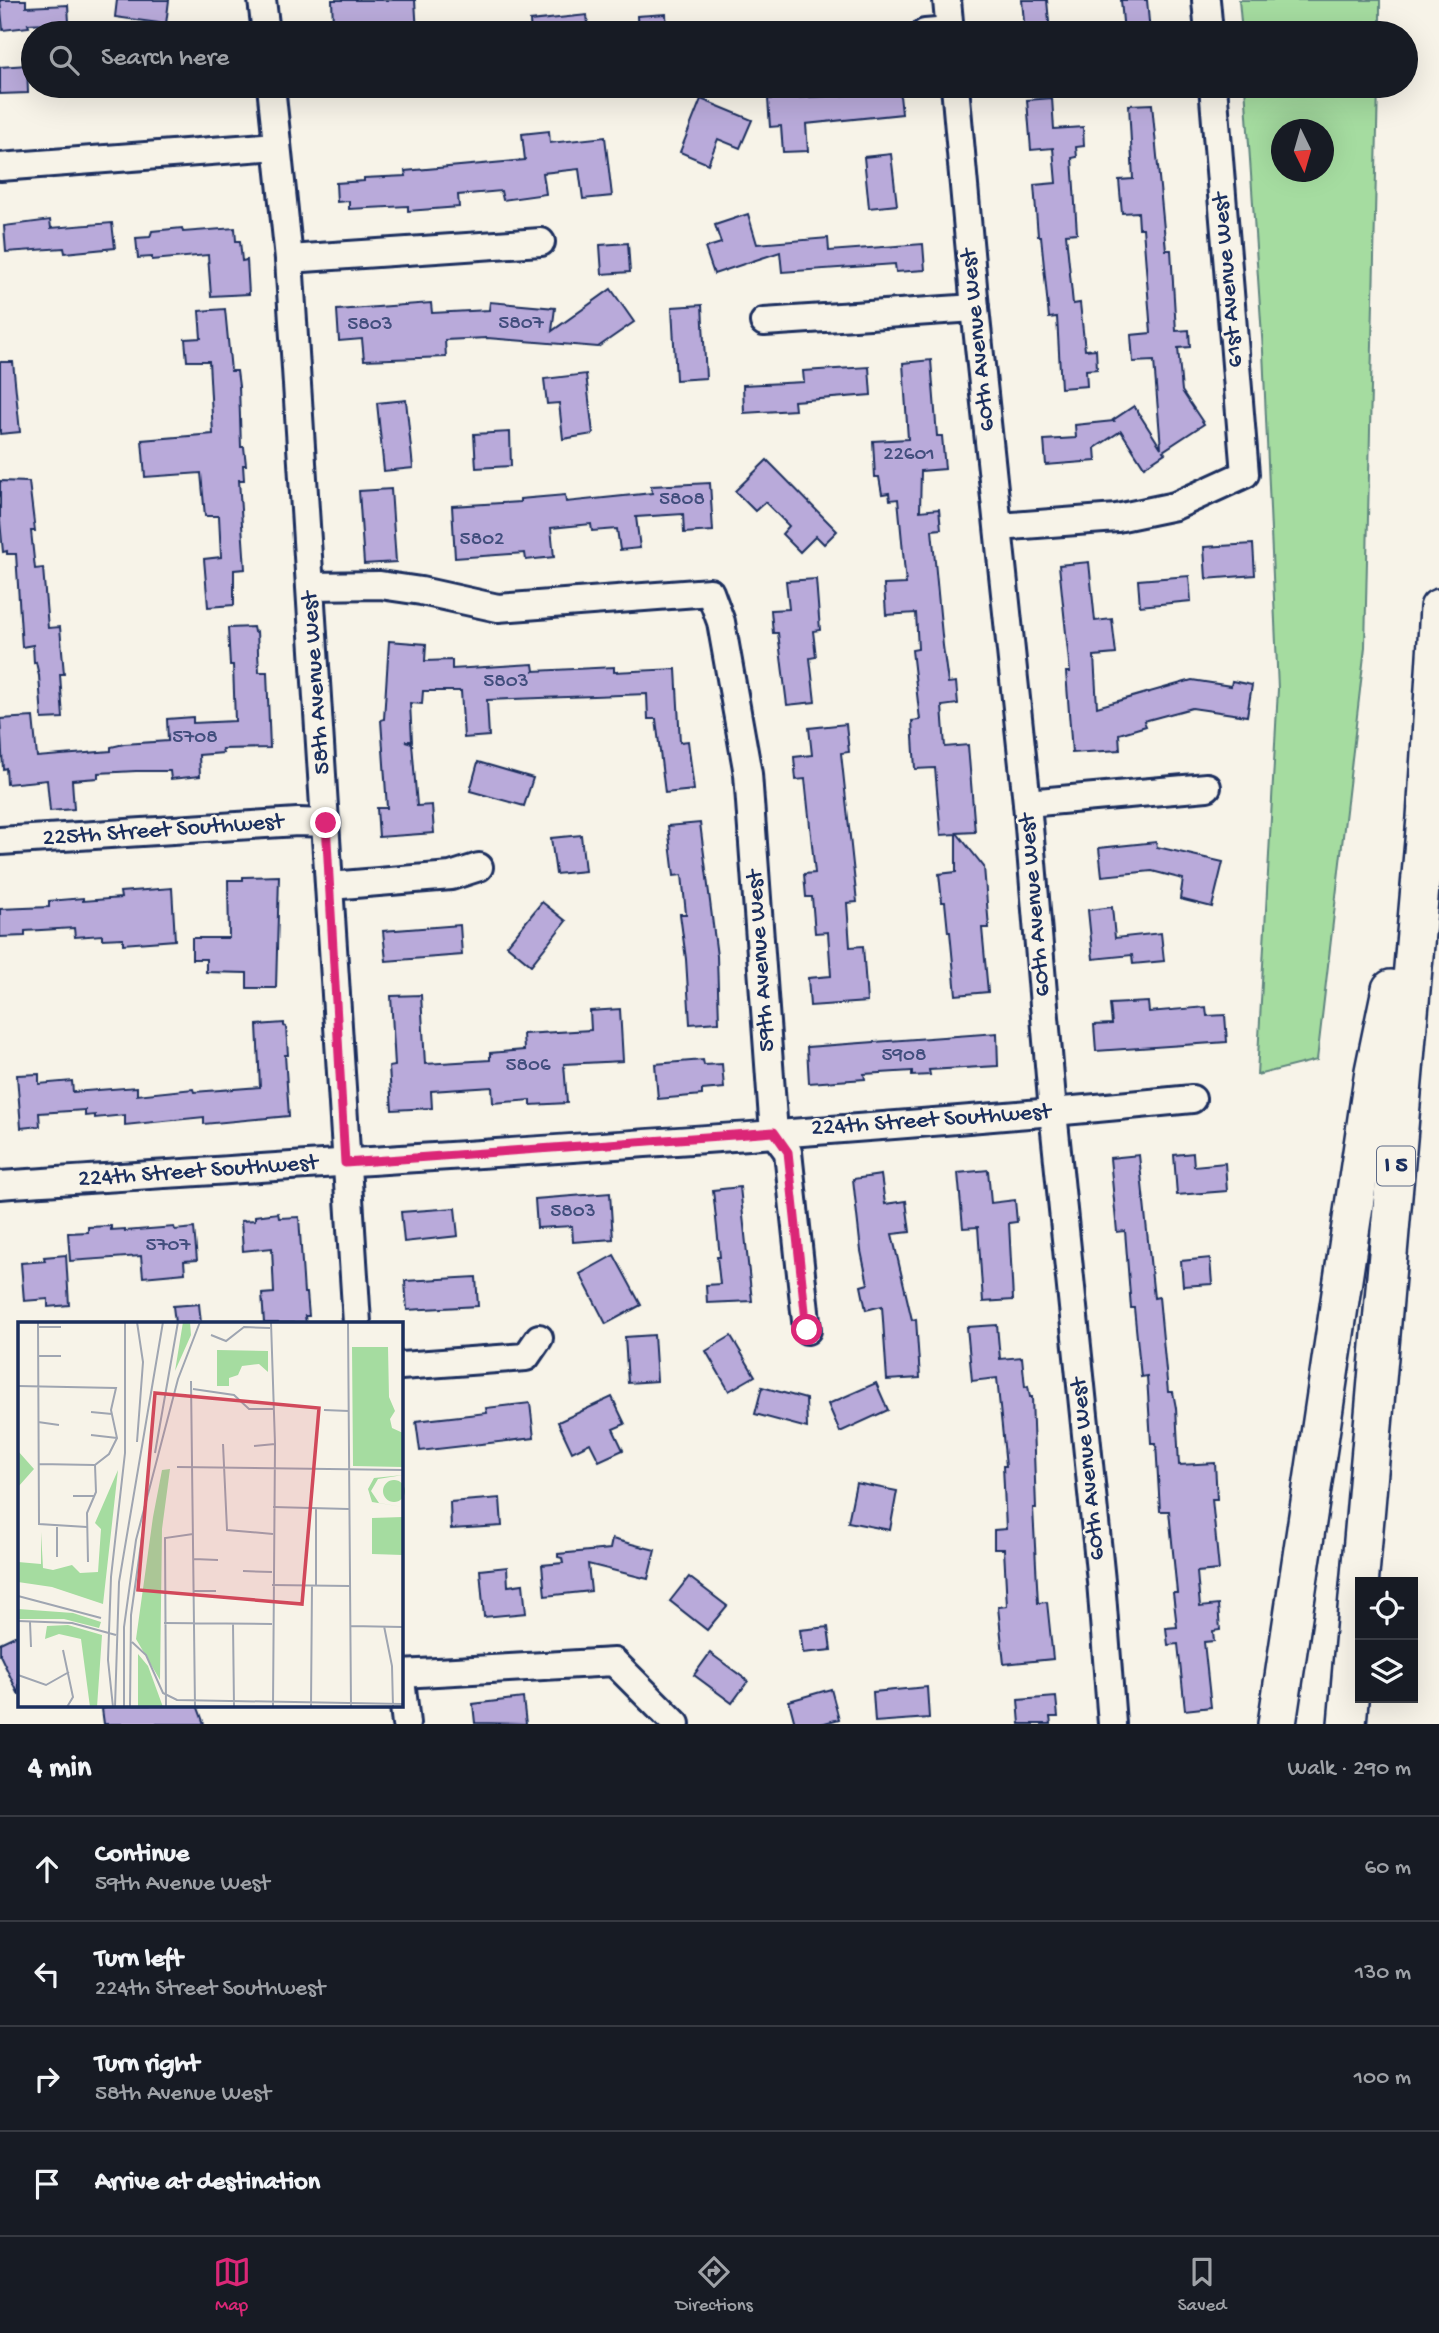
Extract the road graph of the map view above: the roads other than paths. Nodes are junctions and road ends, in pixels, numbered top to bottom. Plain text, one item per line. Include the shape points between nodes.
1 (262, 0) edge
2 (947, 0) edge
3 (1206, 0) edge
4 (265, 21) edge
5 (944, 21) edge
6 (1208, 21) edge
7 (272, 98) edge
8 (956, 98) edge
9 (1214, 98) edge
10 (277, 146) junction
11 (0, 167) edge
12 (541, 242) dead end
13 (289, 260) junction
14 (975, 308) junction
15 (764, 322) dead end
16 (999, 527) junction
17 (311, 586) junction
18 (1439, 608) edge
19 (1439, 741) edge
20 (1207, 787) dead end
21 (1027, 803) junction
22 (1426, 818) junction
23 (326, 823) junction
24 (0, 841) edge
25 (479, 867) dead end
26 (330, 887) junction
27 (1192, 1099) dead end
28 (1053, 1112) junction
29 (774, 1132) junction
30 (345, 1163) junction
31 (0, 1185) edge
32 (357, 1322) edge
33 (807, 1330) dead end
34 (540, 1338) dead end
35 (402, 1366) edge
36 (402, 1676) edge
37 (402, 1686) edge
38 (406, 1724) edge
39 (676, 1724) edge
40 (1112, 1724) edge
41 (1277, 1724) edge
42 (1347, 1724) edge

1 - 4 street
2 - 5 street
3 - 6 street
7 - 10 street, 58th Avenue West
8 - 14 street, 60th Avenue West
9 - 16 street, 61st Avenue West via 1245,474 1175,506 1117,518
10 - 11 street
10 - 13 street, 58th Avenue West
12 - 13 street
13 - 17 street, 58th Avenue West
14 - 15 street
14 - 16 street, 60th Avenue West
16 - 21 street, 60th Avenue West
17 - 23 street, 58th Avenue West
17 - 29 street, 59th Avenue West via 380,585 498,607 710,592 721,622 748,775
18 - 22 highway, I 5
19 - 22 highway
20 - 21 street
21 - 28 street, 60th Avenue West
22 - 41 highway via 1372,1084
22 - 42 highway, I 5
23 - 24 street, 225th Street Southwest
23 - 26 street, 58th Avenue West
25 - 26 street via 451,876
26 - 30 street, 58th Avenue West
27 - 28 street, 224th Street Southwest
28 - 29 street, 224th Street Southwest
28 - 40 street, 60th Avenue West
29 - 30 street, 224th Street Southwest
29 - 33 street, 59th Avenue West via 788,1152
30 - 31 street, 224th Street Southwest
30 - 32 street, 58th Avenue West
34 - 35 street via 526,1357
36 - 39 street via 614,1662
37 - 38 street

